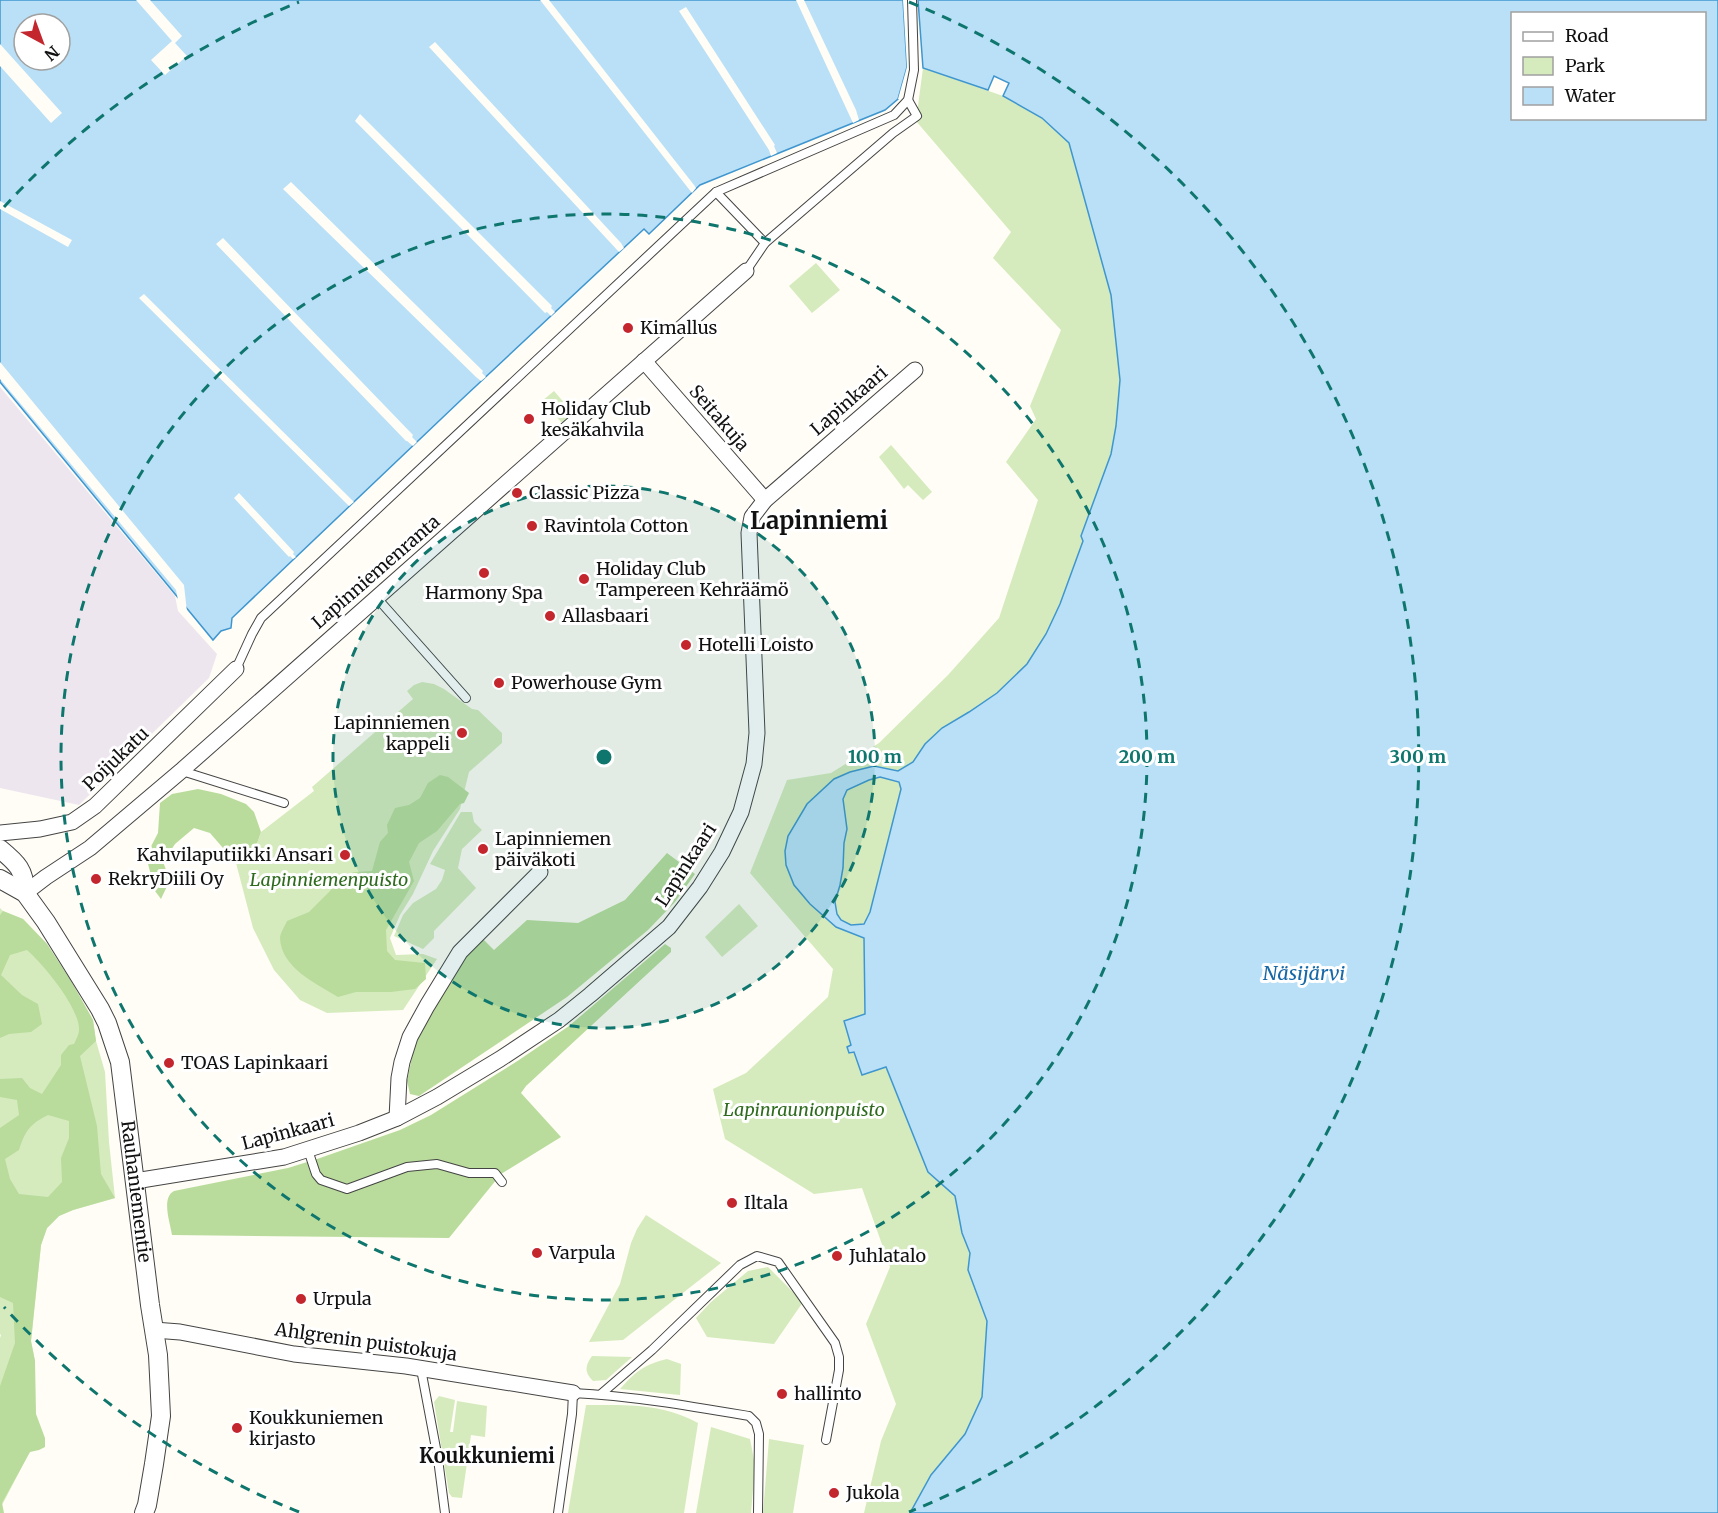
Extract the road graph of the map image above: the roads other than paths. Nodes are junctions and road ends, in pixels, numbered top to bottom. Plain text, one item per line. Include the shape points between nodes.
1 (912, 0) edge
2 (908, 100) junction
3 (716, 192) junction
4 (765, 243) junction
5 (746, 271) joint
6 (644, 361) junction
7 (915, 370) dead end
8 (765, 500) junction
9 (377, 597) junction
10 (236, 669) joint
11 (466, 698) dead end
12 (181, 771) junction
13 (284, 803) dead end
14 (0, 833) edge
15 (0, 849) edge
16 (540, 872) dead end
17 (0, 879) edge
18 (25, 893) junction
19 (397, 1118) junction
20 (308, 1150) junction
21 (135, 1181) junction
22 (502, 1182) dead end
23 (154, 1330) junction
24 (421, 1369) junction
25 (573, 1393) junction
26 (601, 1394) junction
27 (826, 1440) dead end
28 (142, 1510) edge
29 (445, 1513) edge
30 (558, 1513) edge
31 (758, 1513) edge

1 - 2 lane via 914,70
2 - 3 lane via 894,114
2 - 4 lane via 917,116
3 - 4 lane
3 - 10 lane via 261,618
4 - 5 lane
5 - 6 street, Lapinniemenranta
6 - 8 street, Seitakuja
6 - 9 street, Lapinniemenranta
7 - 8 street, Lapinkaari
8 - 19 street, Lapinkaari via 752,517 749,533 757,693 754,760 741,813 722,852 669,927 590,995 500,1059
9 - 11 lane
9 - 12 street, Lapinniemenranta
10 - 14 street, Poijukatu via 95,806 72,822
12 - 13 lane
12 - 18 street, Lapinniemenranta via 90,848
15 - 18 street, Rauhaniementie via 22,871
16 - 19 street via 460,952 427,1006 402,1062
17 - 18 street, Rauhaniementie
18 - 21 street, Rauhaniementie via 107,1023 120,1062
19 - 20 street, Lapinkaari
20 - 21 street, Lapinkaari via 256,1163
20 - 22 lane via 321,1180 347,1189 407,1167 437,1164 469,1173 495,1173
21 - 23 street, Rauhaniementie
23 - 24 street, Ahlgrenin puistokuja via 294,1354
23 - 28 street, Rauhaniementie via 161,1416
24 - 25 street, Ahlgrenin puistokuja
24 - 29 lane
25 - 26 lane
25 - 30 lane
26 - 27 lane via 740,1265 757,1256 778,1262 835,1343 839,1370
26 - 31 lane via 749,1416 759,1434

